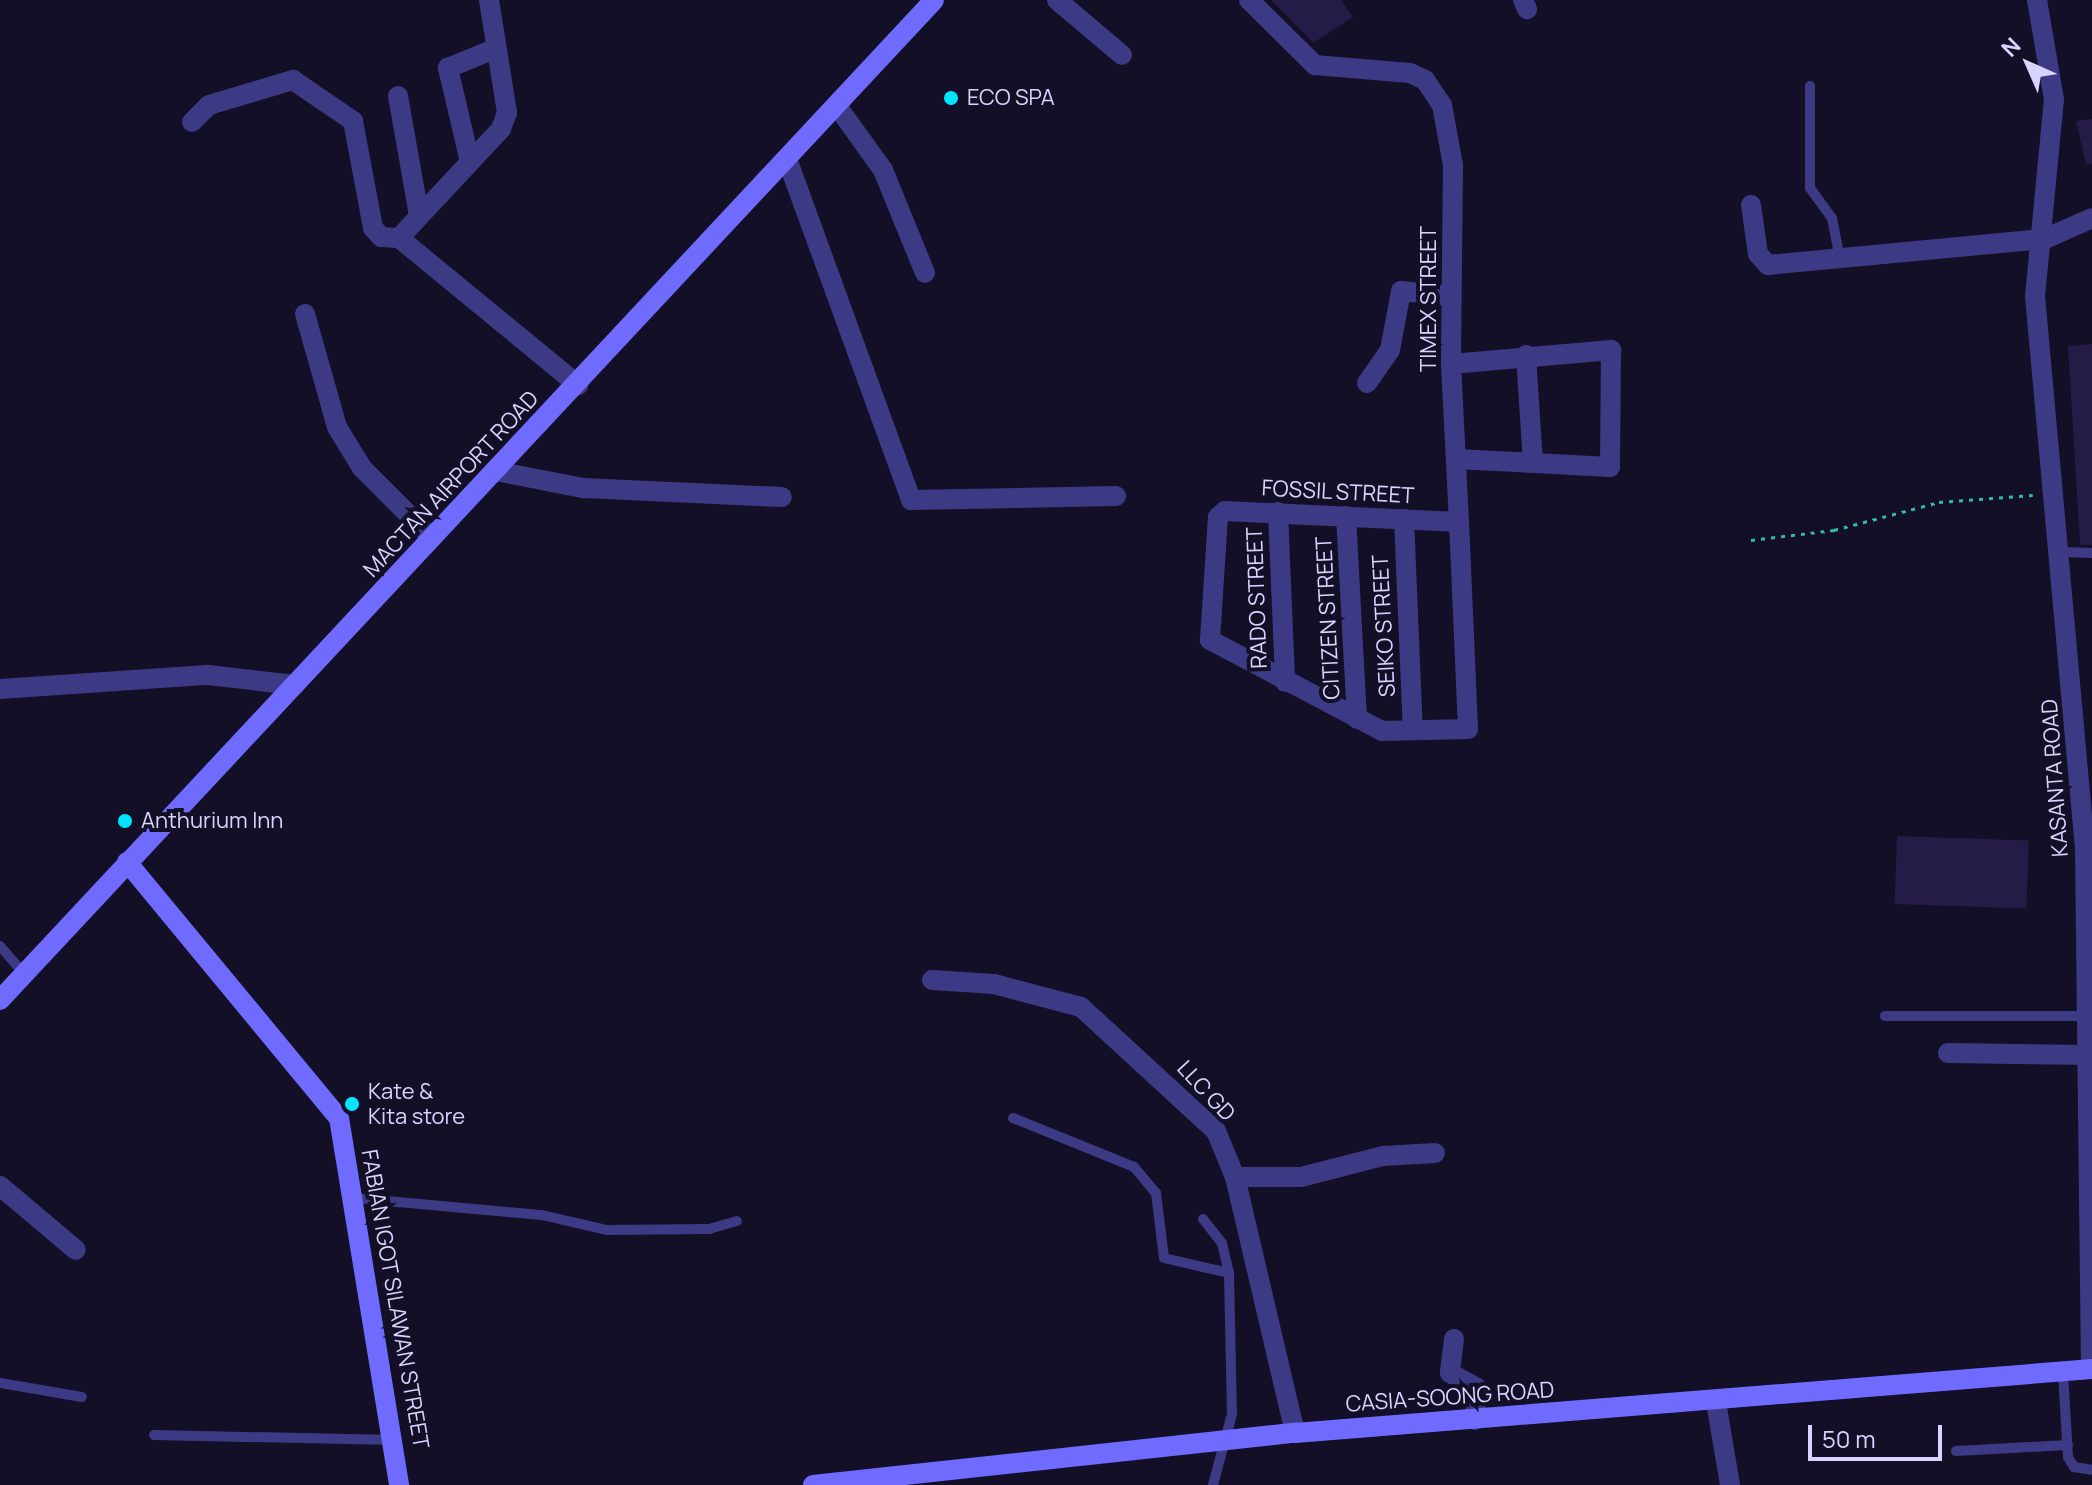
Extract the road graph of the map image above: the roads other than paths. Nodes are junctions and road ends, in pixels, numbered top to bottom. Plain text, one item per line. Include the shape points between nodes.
1 (489, 0) edge
2 (934, 0) edge
3 (1057, 0) edge
4 (1249, 0) edge
5 (2037, 0) edge
6 (494, 49) junction
7 (1122, 55) dead end
8 (1810, 86) dead end
9 (398, 96) dead end
10 (837, 106) junction
11 (192, 122) dead end
12 (787, 159) junction
13 (470, 162) junction
14 (1751, 205) dead end
15 (419, 215) junction
16 (2092, 218) edge
17 (399, 238) junction
18 (2045, 239) junction
19 (1839, 254) junction
20 (925, 273) dead end
21 (1452, 296) junction
22 (305, 314) dead end
23 (1526, 355) junction
24 (1451, 364) junction
25 (1367, 383) dead end
26 (578, 385) junction
27 (1456, 459) junction
28 (1533, 463) junction
29 (496, 471) junction
30 (1116, 496) dead end
31 (782, 497) dead end
32 (1278, 512) junction
33 (1346, 516) junction
34 (1404, 519) junction
35 (1459, 522) junction
36 (432, 538) junction
37 (2063, 552) junction
38 (2092, 553) edge
39 (1285, 682) junction
40 (294, 685) junction
41 (0, 689) edge
42 (1357, 719) junction
43 (1413, 730) junction
44 (127, 862) junction
45 (0, 946) edge
46 (24, 974) junction
47 (932, 980) dead end
48 (0, 1000) edge
49 (1885, 1016) dead end
50 (2091, 1016) edge
51 (1948, 1053) dead end
52 (2091, 1055) edge
53 (1013, 1118) dead end
54 (1435, 1153) dead end
55 (1235, 1177) junction
56 (0, 1186) edge
57 (354, 1198) junction
58 (1203, 1219) dead end
59 (737, 1221) dead end
60 (76, 1250) dead end
61 (1229, 1273) junction
62 (1454, 1339) dead end
63 (2091, 1369) edge
64 (2063, 1373) junction
65 (0, 1383) edge
66 (82, 1397) dead end
67 (1716, 1402) junction
68 (1475, 1420) junction
69 (1295, 1433) junction
70 (154, 1435) dead end
71 (397, 1440) junction
72 (1226, 1442) junction
73 (2068, 1445) junction
74 (1956, 1451) dead end
75 (2092, 1470) edge
76 (850, 1483) edge
77 (399, 1485) edge
78 (813, 1485) edge
79 (1213, 1485) edge
80 (1730, 1485) edge

1 - 6 street
2 - 10 street, MACTAN AIRPORT ROAD
3 - 7 street
4 - 21 street, TIMEX STREET via 1315,65 1425,80 1451,136
5 - 18 street, KASANTA ROAD via 2054,99
6 - 13 street via 507,113
6 - 13 street via 448,68
8 - 19 lane via 1810,188 1832,218
9 - 15 street
10 - 12 street, MACTAN AIRPORT ROAD
10 - 20 street via 883,170
11 - 17 street via 209,105 293,80 353,121 373,228
12 - 26 street, MACTAN AIRPORT ROAD
12 - 30 street via 911,500
13 - 15 street
14 - 19 street via 1756,246 1768,265
15 - 17 street
16 - 18 street
17 - 26 street
18 - 19 street
18 - 37 street, KASANTA ROAD via 2035,296
21 - 24 street, TIMEX STREET
21 - 25 street via 1401,291 1390,350
22 - 36 street via 337,427 362,468
23 - 24 street
23 - 28 street
23 - 28 street via 1611,350 1610,467
24 - 27 street, TIMEX STREET
26 - 29 street, MACTAN AIRPORT ROAD
27 - 28 street
27 - 35 street, TIMEX STREET
29 - 31 street via 583,488
29 - 36 street, MACTAN AIRPORT ROAD
32 - 33 street, FOSSIL STREET
32 - 39 street, RADO STREET
32 - 39 street, FOSSIL STREET via 1225,511 1218,517 1210,640
33 - 34 street, FOSSIL STREET
33 - 42 street, CITIZEN STREET
34 - 35 street, FOSSIL STREET
34 - 43 street, SEIKO STREET
35 - 43 street, TIMEX STREET via 1468,729
36 - 40 street, MACTAN AIRPORT ROAD
37 - 38 lane
37 - 50 street, KASANTA ROAD
39 - 42 street
40 - 41 street via 208,675
40 - 44 street, MACTAN AIRPORT ROAD
42 - 43 street via 1382,731
44 - 46 street, MACTAN AIRPORT ROAD
44 - 57 street, FABIAN IGOT SILAWAN STREET via 339,1118
45 - 46 lane
46 - 48 street, MACTAN AIRPORT ROAD
47 - 55 street, LLC GD via 994,984 1081,1007 1216,1131
49 - 50 lane
50 - 52 street, KASANTA ROAD
51 - 52 street
52 - 63 street, KASANTA ROAD
53 - 61 lane via 1134,1167 1156,1193 1164,1258
54 - 55 street via 1383,1156 1301,1177
55 - 69 street, LLC GD
56 - 60 street
57 - 59 lane via 542,1215 607,1230 709,1229
57 - 71 street, FABIAN IGOT SILAWAN STREET via 372,1332
58 - 61 lane via 1222,1243
61 - 72 lane
62 - 68 street via 1450,1373 1477,1388
63 - 64 street, CASIA-SOONG ROAD
64 - 67 street, CASIA-SOONG ROAD
64 - 73 lane
65 - 66 lane
67 - 68 street, CASIA-SOONG ROAD
67 - 80 street
68 - 69 street, CASIA-SOONG ROAD
69 - 72 street, CASIA-SOONG ROAD
70 - 71 lane
71 - 77 street, FABIAN IGOT SILAWAN STREET
72 - 76 street, CASIA-SOONG ROAD
72 - 79 lane
73 - 74 lane
73 - 75 lane via 2074,1467
76 - 78 street, CASIA-SOONG ROAD

